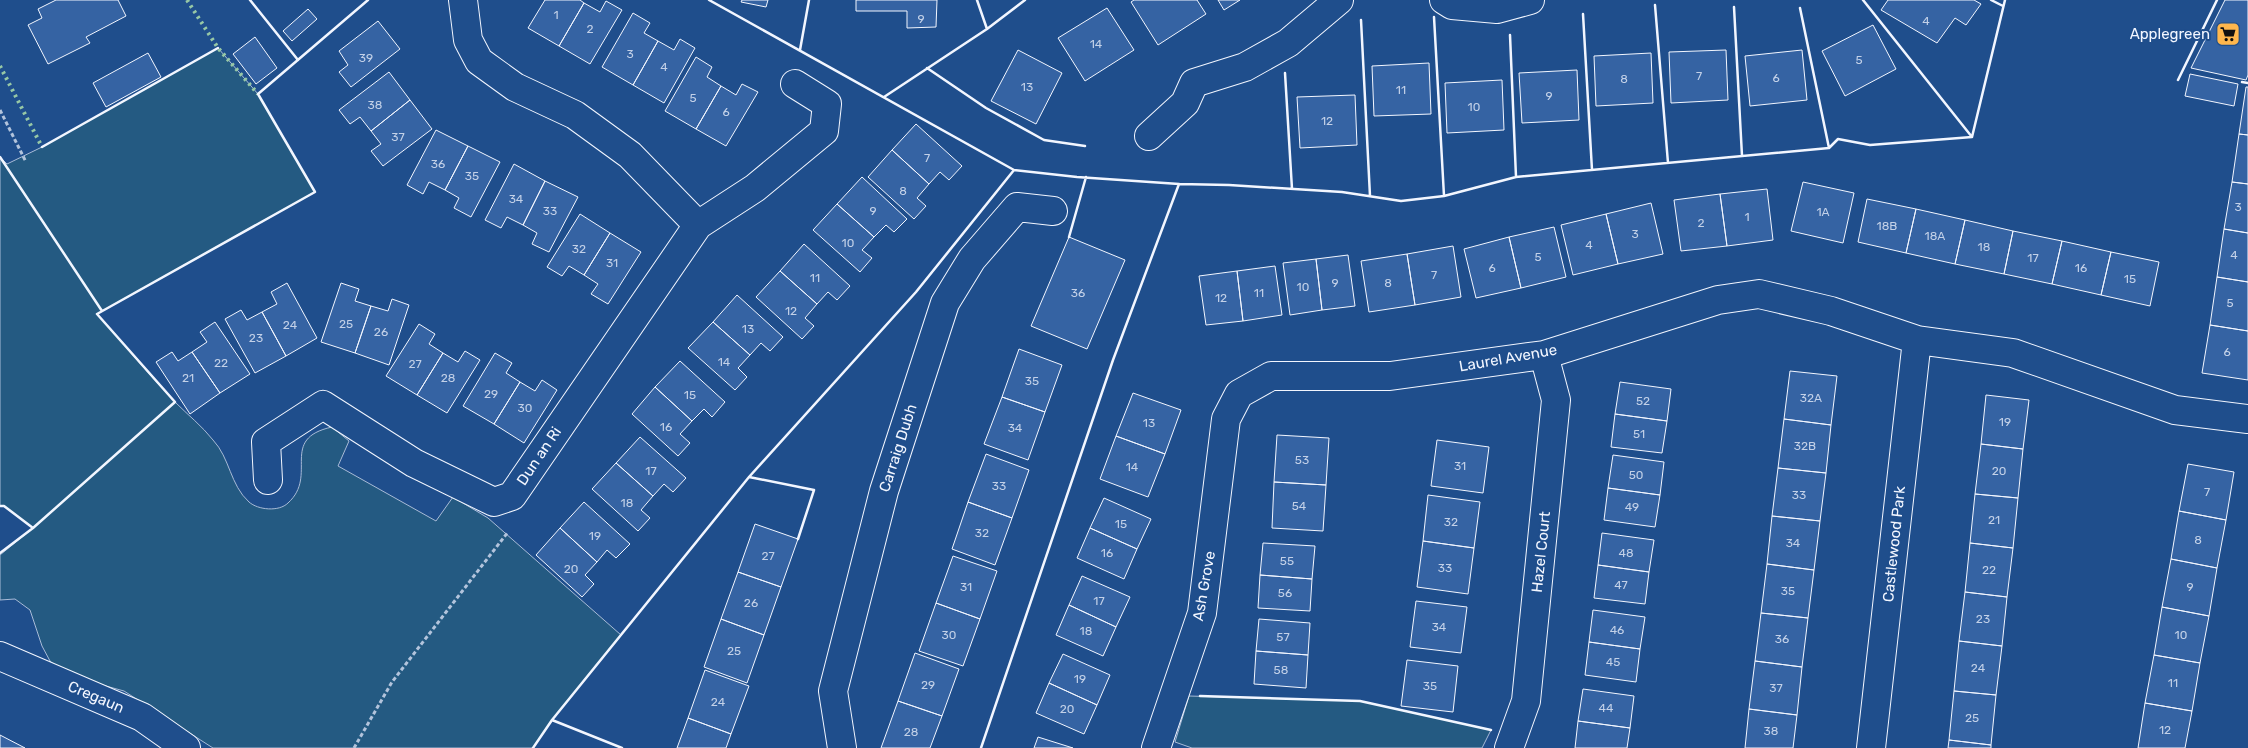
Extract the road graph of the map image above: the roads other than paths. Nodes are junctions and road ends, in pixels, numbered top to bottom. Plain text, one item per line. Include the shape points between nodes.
1 (463, 0) edge
2 (1339, 0) edge
3 (1444, 0) edge
4 (1530, 0) edge
5 (795, 84) dead end
6 (1149, 136) dead end
7 (1053, 211) dead end
8 (698, 225) junction
9 (1918, 340) junction
10 (1544, 355) junction
11 (1226, 419) joint
12 (2248, 419) edge
13 (268, 480) dead end
14 (0, 656) edge
15 (186, 748) edge
16 (842, 748) edge
17 (1156, 748) edge
18 (1509, 748) edge
19 (1871, 748) edge

1 - 8 street via 468,40 479,60 515,87 575,115 630,155
2 - 6 street via 1288,43 1245,67 1194,83 1185,103
3 - 4 street via 1452,5 1497,9
5 - 8 street, Dun an Ri via 827,104 824,131 755,188
7 - 16 street, Carraig Dubh via 1017,206 972,259 945,303 884,491 833,691
8 - 13 street, Dun an Ri via 512,496 494,502 458,485 414,463 324,405 266,442
9 - 10 street, Laurel Avenue via 1831,311 1759,294 1718,300
9 - 12 street via 2013,354 2175,410
9 - 19 street, Castlewood Park
10 - 11 street, Laurel Avenue via 1390,376 1271,376 1239,394
10 - 18 street, Hazel Court via 1556,400 1526,700
11 - 17 street, Ash Grove via 1202,614
14 - 15 street, Cregaun via 142,717

